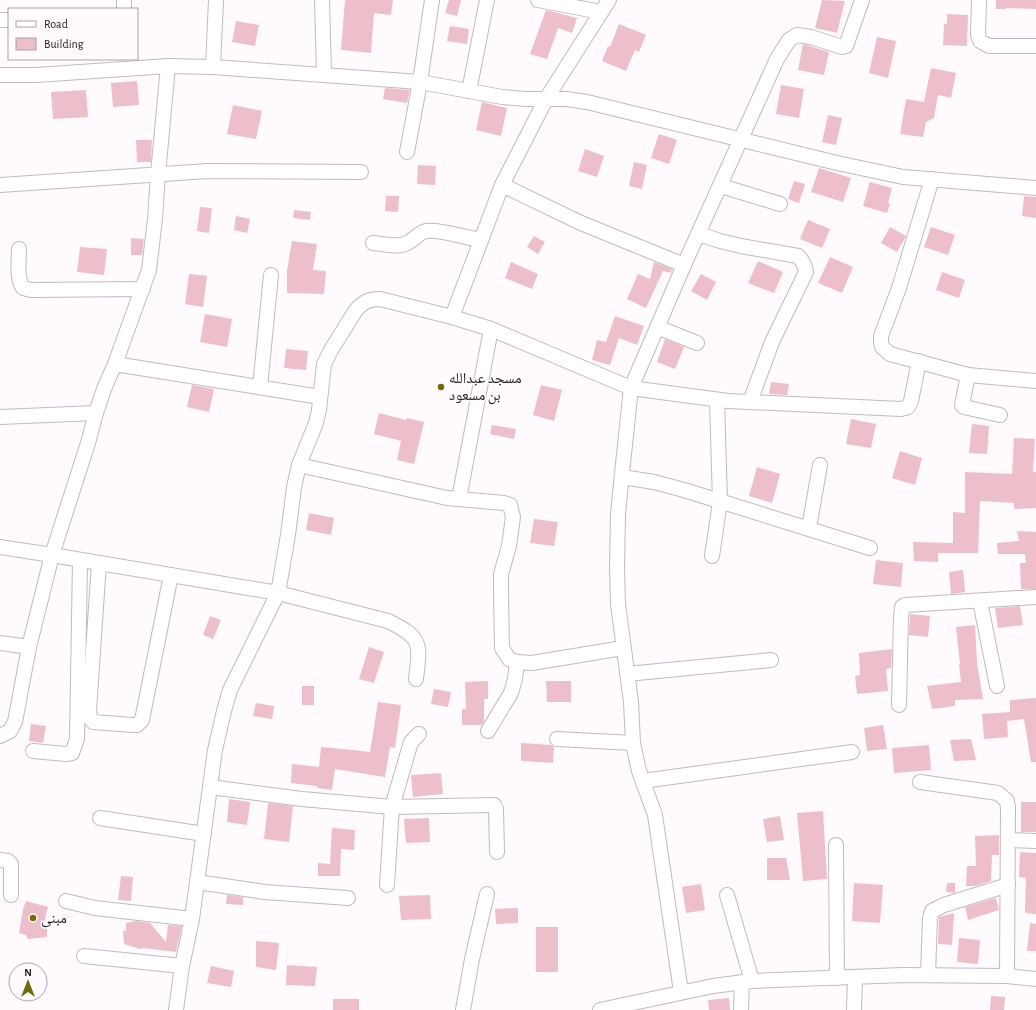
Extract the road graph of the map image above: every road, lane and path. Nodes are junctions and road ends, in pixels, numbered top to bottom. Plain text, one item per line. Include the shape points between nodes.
1 (216, 0) edge
2 (322, 0) edge
3 (432, 0) edge
4 (487, 0) edge
5 (538, 0) edge
6 (609, 0) edge
7 (862, 0) edge
8 (979, 0) edge
9 (601, 12) junction
10 (1036, 46) edge
11 (125, 64) edge
12 (168, 66) junction
13 (213, 67) junction
14 (324, 74) junction
15 (0, 75) edge
16 (420, 82) junction
17 (469, 91) junction
18 (546, 99) junction
19 (741, 141) junction
20 (407, 152) dead end
21 (361, 172) dead end
22 (158, 174) junction
23 (932, 179) junction
24 (502, 185) junction
25 (0, 186) edge
26 (721, 186) junction
27 (1036, 188) edge
28 (780, 204) dead end
29 (699, 234) junction
30 (481, 240) junction
31 (373, 243) dead end
32 (19, 249) dead end
33 (684, 265) junction
34 (271, 275) dead end
35 (143, 289) junction
36 (452, 317) junction
37 (657, 328) junction
38 (491, 330) junction
39 (697, 343) dead end
40 (919, 361) junction
41 (115, 364) junction
42 (968, 375) junction
43 (1036, 380) edge
44 (260, 387) junction
45 (631, 388) junction
46 (320, 397) junction
47 (717, 400) junction
48 (750, 402) junction
49 (96, 414) junction
50 (1000, 415) dead end
51 (0, 417) edge
52 (299, 465) junction
53 (820, 465) dead end
54 (622, 477) junction
55 (459, 500) junction
56 (720, 502) junction
57 (809, 528) junction
58 (0, 547) edge
59 (870, 548) dead end
60 (52, 554) junction
61 (712, 556) dead end
62 (80, 560) junction
63 (98, 563) junction
64 (171, 575) junction
65 (278, 593) junction
66 (1036, 597) edge
67 (980, 601) junction
68 (0, 643) edge
69 (29, 647) junction
70 (623, 648) junction
71 (771, 660) dead end
72 (516, 662) junction
73 (627, 674) junction
74 (416, 679) dead end
75 (997, 686) dead end
76 (899, 706) dead end
77 (488, 731) dead end
78 (419, 734) dead end
79 (0, 736) edge
80 (557, 739) dead end
81 (633, 743) junction
82 (33, 751) dead end
83 (852, 752) dead end
84 (643, 781) junction
85 (920, 782) dead end
86 (210, 787) junction
87 (392, 807) junction
88 (100, 818) dead end
89 (204, 834) junction
90 (1008, 840) junction
91 (1036, 841) edge
92 (836, 845) dead end
93 (497, 852) dead end
94 (0, 860) edge
95 (197, 882) junction
96 (387, 885) dead end
97 (1008, 885) junction
98 (487, 894) dead end
99 (11, 895) dead end
100 (727, 895) dead end
101 (348, 898) dead end
102 (66, 901) dead end
103 (192, 918) junction
104 (84, 956) dead end
105 (182, 966) junction
106 (928, 975) junction
107 (1007, 976) junction
108 (837, 978) junction
109 (855, 978) junction
110 (1036, 979) edge
111 (747, 982) junction
112 (681, 992) junction
113 (176, 1010) edge
114 (463, 1010) edge
115 (600, 1010) edge
116 (741, 1010) edge
117 (854, 1010) edge

1 - 13 street
2 - 14 street
3 - 16 street
4 - 17 street
5 - 9 street
6 - 9 street
7 - 19 street via 845,47 803,35 797,35 789,40 778,58
8 - 10 street via 980,41 989,46
9 - 18 street
11 - 12 street
11 - 15 street via 36,75
12 - 13 street
12 - 22 street
13 - 14 street
14 - 16 street
16 - 17 street
16 - 20 street
17 - 18 street via 502,97
18 - 19 street via 587,102
18 - 24 street
19 - 23 street via 897,176
19 - 26 street
21 - 22 street via 208,171
22 - 25 street
22 - 35 street via 152,252
23 - 27 street
23 - 40 street via 899,288 880,339 882,347 890,354
24 - 30 street
24 - 33 street via 581,223
26 - 28 street
26 - 29 street
29 - 33 street
29 - 48 street via 741,246 798,256 806,267 806,272 772,342
30 - 31 street via 433,231 418,234 407,244 402,245
30 - 36 street
32 - 35 street via 19,277 23,288
33 - 37 street
34 - 44 street
35 - 41 street
36 - 38 street
36 - 46 street via 380,299 366,301 356,310 324,364
37 - 39 street
37 - 45 street
38 - 45 street
38 - 55 street
40 - 42 street
40 - 48 street via 911,401 906,408
41 - 44 street
41 - 49 street
42 - 43 street
42 - 50 street via 962,405
44 - 46 street
45 - 47 street
45 - 54 street
46 - 52 street via 316,423
47 - 48 street
47 - 56 street
49 - 51 street
49 - 60 street
52 - 55 street
52 - 65 street
53 - 57 street
54 - 56 street via 664,484
54 - 70 street via 617,568
55 - 72 street via 504,503 510,505 512,510 509,546 502,574 502,648 509,658
56 - 57 street
56 - 61 street
57 - 59 street
58 - 60 street
60 - 62 street
60 - 69 street
62 - 63 street
62 - 82 street via 77,740 72,753
63 - 64 street
63 - 64 street via 89,710 93,722 137,725 142,720
64 - 65 street
65 - 74 street via 388,622 403,629 416,641 419,649
65 - 86 street via 230,690 215,750
66 - 67 street
67 - 75 street
67 - 76 street via 904,606 901,617
68 - 69 street
69 - 79 street via 15,722 10,731
70 - 72 street via 532,663
70 - 73 street
71 - 73 street
72 - 77 street via 511,693
73 - 81 street
78 - 87 street via 411,742
80 - 81 street
81 - 84 street
83 - 84 street
84 - 112 street via 655,815
85 - 90 street via 998,794 1007,801
86 - 87 street
86 - 89 street
87 - 93 street via 494,805
87 - 96 street
88 - 89 street
89 - 95 street
90 - 91 street
90 - 97 street
92 - 108 street
94 - 99 street via 11,864
95 - 101 street via 265,892
95 - 103 street
97 - 106 street via 932,911
97 - 107 street
98 - 114 street
100 - 111 street
102 - 103 street via 95,908
103 - 105 street
104 - 105 street
105 - 113 street
106 - 107 street
106 - 109 street
107 - 110 street
108 - 109 street
108 - 111 street
109 - 117 street
111 - 112 street
111 - 116 street
112 - 115 street

